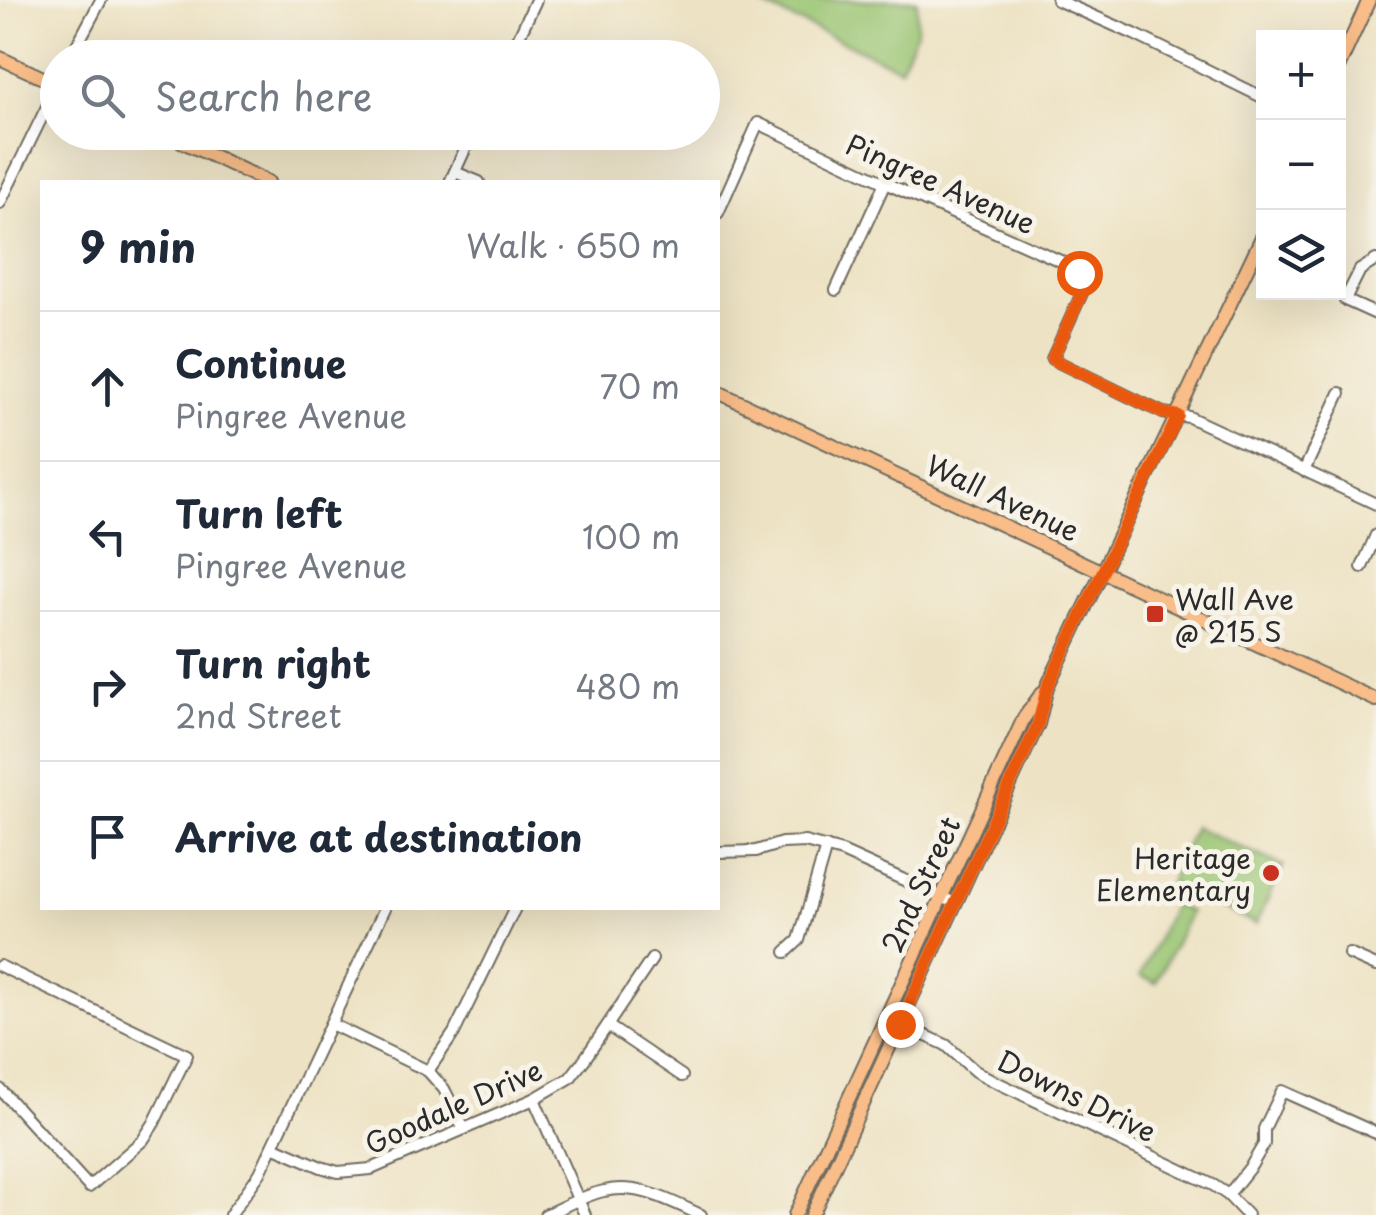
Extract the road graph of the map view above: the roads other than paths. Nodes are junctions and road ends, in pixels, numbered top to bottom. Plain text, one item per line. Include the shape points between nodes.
1 (101, 0) edge
2 (536, 0) edge
3 (1057, 0) edge
4 (1370, 0) edge
5 (80, 40) edge
6 (517, 40) edge
7 (1346, 51) edge
8 (0, 58) edge
9 (40, 76) edge
10 (1256, 94) edge
11 (40, 119) edge
12 (200, 150) edge
13 (465, 150) edge
14 (452, 177) edge
15 (264, 180) edge
16 (885, 183) junction
17 (0, 203) edge
18 (720, 208) edge
19 (1256, 250) edge
20 (1376, 260) edge
21 (836, 290) dead end
22 (1376, 314) edge
23 (720, 393) edge
24 (1340, 393) dead end
25 (1178, 416) junction
26 (1304, 471) junction
27 (1376, 504) edge
28 (1376, 535) edge
29 (1362, 567) dead end
30 (1102, 571) junction
31 (1047, 688) junction
32 (1376, 700) edge
33 (826, 848) junction
34 (720, 852) edge
35 (942, 897) junction
36 (955, 903) junction
37 (384, 910) edge
38 (513, 910) edge
39 (786, 952) dead end
40 (1350, 954) dead end
41 (652, 960) dead end
42 (0, 966) edge
43 (1376, 966) edge
44 (893, 1020) junction
45 (331, 1024) junction
46 (608, 1026) junction
47 (428, 1071) junction
48 (682, 1076) dead end
49 (0, 1089) edge
50 (534, 1099) junction
51 (13, 1105) junction
52 (0, 1114) edge
53 (464, 1129) junction
54 (1376, 1133) edge
55 (273, 1146) junction
56 (1228, 1195) junction
57 (578, 1200) junction
58 (230, 1215) edge
59 (545, 1215) edge
60 (585, 1215) edge
61 (701, 1215) edge
62 (796, 1215) edge
63 (812, 1215) edge
64 (1247, 1215) edge

1 - 5 street
2 - 6 street
3 - 10 street
4 - 7 main road
8 - 9 main road
11 - 17 street
12 - 15 main road
13 - 14 street
16 - 18 street, Pingree Avenue via 758,123
16 - 21 street
16 - 25 street, Pingree Avenue via 1079,273 1083,291 1052,359
19 - 25 main road, 2nd Street
20 - 22 street via 1360,270 1345,300
23 - 30 main road, Wall Avenue
24 - 26 street
25 - 26 street, Pingree Avenue
25 - 30 main road, 2nd Street
26 - 27 street, Pingree Avenue
28 - 29 street
30 - 31 main road, 2nd Street
30 - 32 main road, Wall Avenue
31 - 35 main road, 2nd Street via 1024,718
31 - 36 main road, 2nd Street via 1038,724
33 - 34 street via 805,842
33 - 35 street
33 - 39 street via 799,940
35 - 36 street
35 - 44 main road, 2nd Street
36 - 44 main road, 2nd Street
37 - 45 street
38 - 47 street via 454,1034
40 - 43 street
41 - 46 street, Goodale Drive
42 - 51 street via 187,1054 143,1140 88,1188
44 - 56 street, Downs Drive via 946,1045 994,1082
44 - 62 main road, 2nd Street
44 - 63 main road, 2nd Street
45 - 47 street
45 - 55 street
46 - 48 street
46 - 50 street, Goodale Drive via 570,1078
47 - 53 street
49 - 51 street
50 - 53 street, Goodale Drive
50 - 57 street
51 - 52 street
53 - 55 street, Goodale Drive via 388,1164 354,1171 321,1167
54 - 56 street via 1282,1091 1264,1128 1264,1144
55 - 58 street
56 - 64 street, Downs Drive
57 - 59 street
57 - 60 street
57 - 61 street via 630,1189

